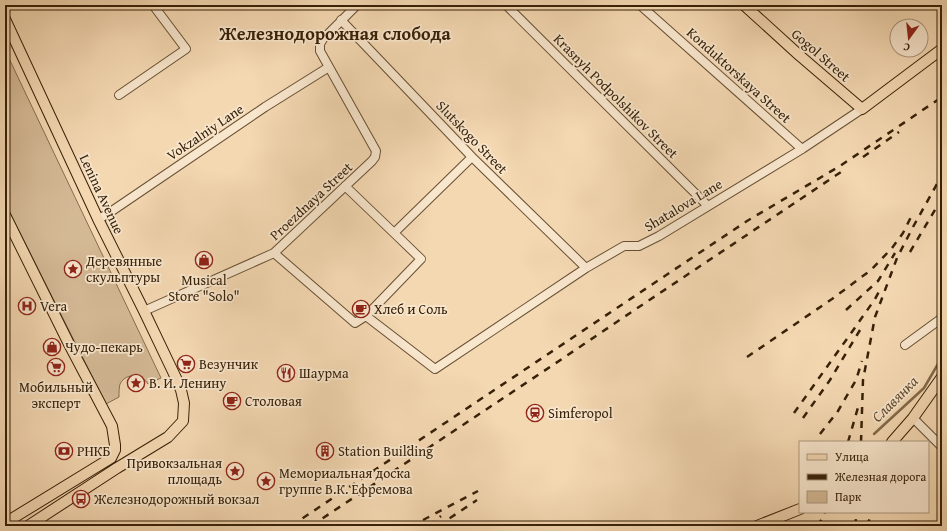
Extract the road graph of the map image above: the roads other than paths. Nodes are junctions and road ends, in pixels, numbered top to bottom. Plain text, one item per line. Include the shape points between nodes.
1 (153, 5) edge
2 (357, 5) edge
3 (506, 5) edge
4 (640, 5) edge
5 (744, 5) edge
6 (5, 19) edge
7 (341, 20) junction
8 (942, 49) edge
9 (329, 67) junction
10 (119, 95) dead end
11 (862, 109) junction
12 (802, 149) junction
13 (472, 157) junction
14 (345, 186) junction
15 (708, 206) junction
16 (5, 215) edge
17 (98, 220) junction
18 (394, 233) junction
19 (274, 253) junction
20 (586, 268) junction
21 (144, 311) junction
22 (366, 316) junction
23 (942, 318) edge
24 (905, 345) dead end
25 (942, 377) edge
26 (913, 418) junction
27 (893, 441) edge
28 (942, 447) edge
29 (799, 510) edge
30 (5, 523) edge
31 (28, 526) edge
32 (757, 526) edge

1 - 10 street via 186,49
2 - 7 street
3 - 15 street, Krasnyh Podpolshikov Street
4 - 12 street, Konduktorskaya Street
5 - 11 main road, Gogol Street
6 - 17 main road, Lenina Avenue
7 - 9 street, Proezdnaya Street via 320,44 320,51
7 - 13 street, Slutskogo Street
8 - 11 main road
9 - 14 street, Proezdnaya Street via 376,151 372,161
9 - 17 street, Vokzalniy Lane
11 - 12 street, Shatalova Lane
12 - 15 street, Shatalova Lane
13 - 18 street
13 - 20 street, Slutskogo Street
14 - 18 street
14 - 19 street, Proezdnaya Street
15 - 20 street, Shatalova Lane via 659,236 639,246 624,246
16 - 30 main road via 105,410 115,438 115,450 111,458
17 - 21 main road, Lenina Avenue
18 - 22 street via 421,259
19 - 21 street, Proezdnaya Street
19 - 22 street via 355,323
20 - 22 street, Shatalova Lane via 435,369
21 - 31 main road, Lenina Avenue via 181,390 184,403 183,421 168,437
23 - 24 street
25 - 26 main road
26 - 27 main road
26 - 28 street
29 - 32 main road

